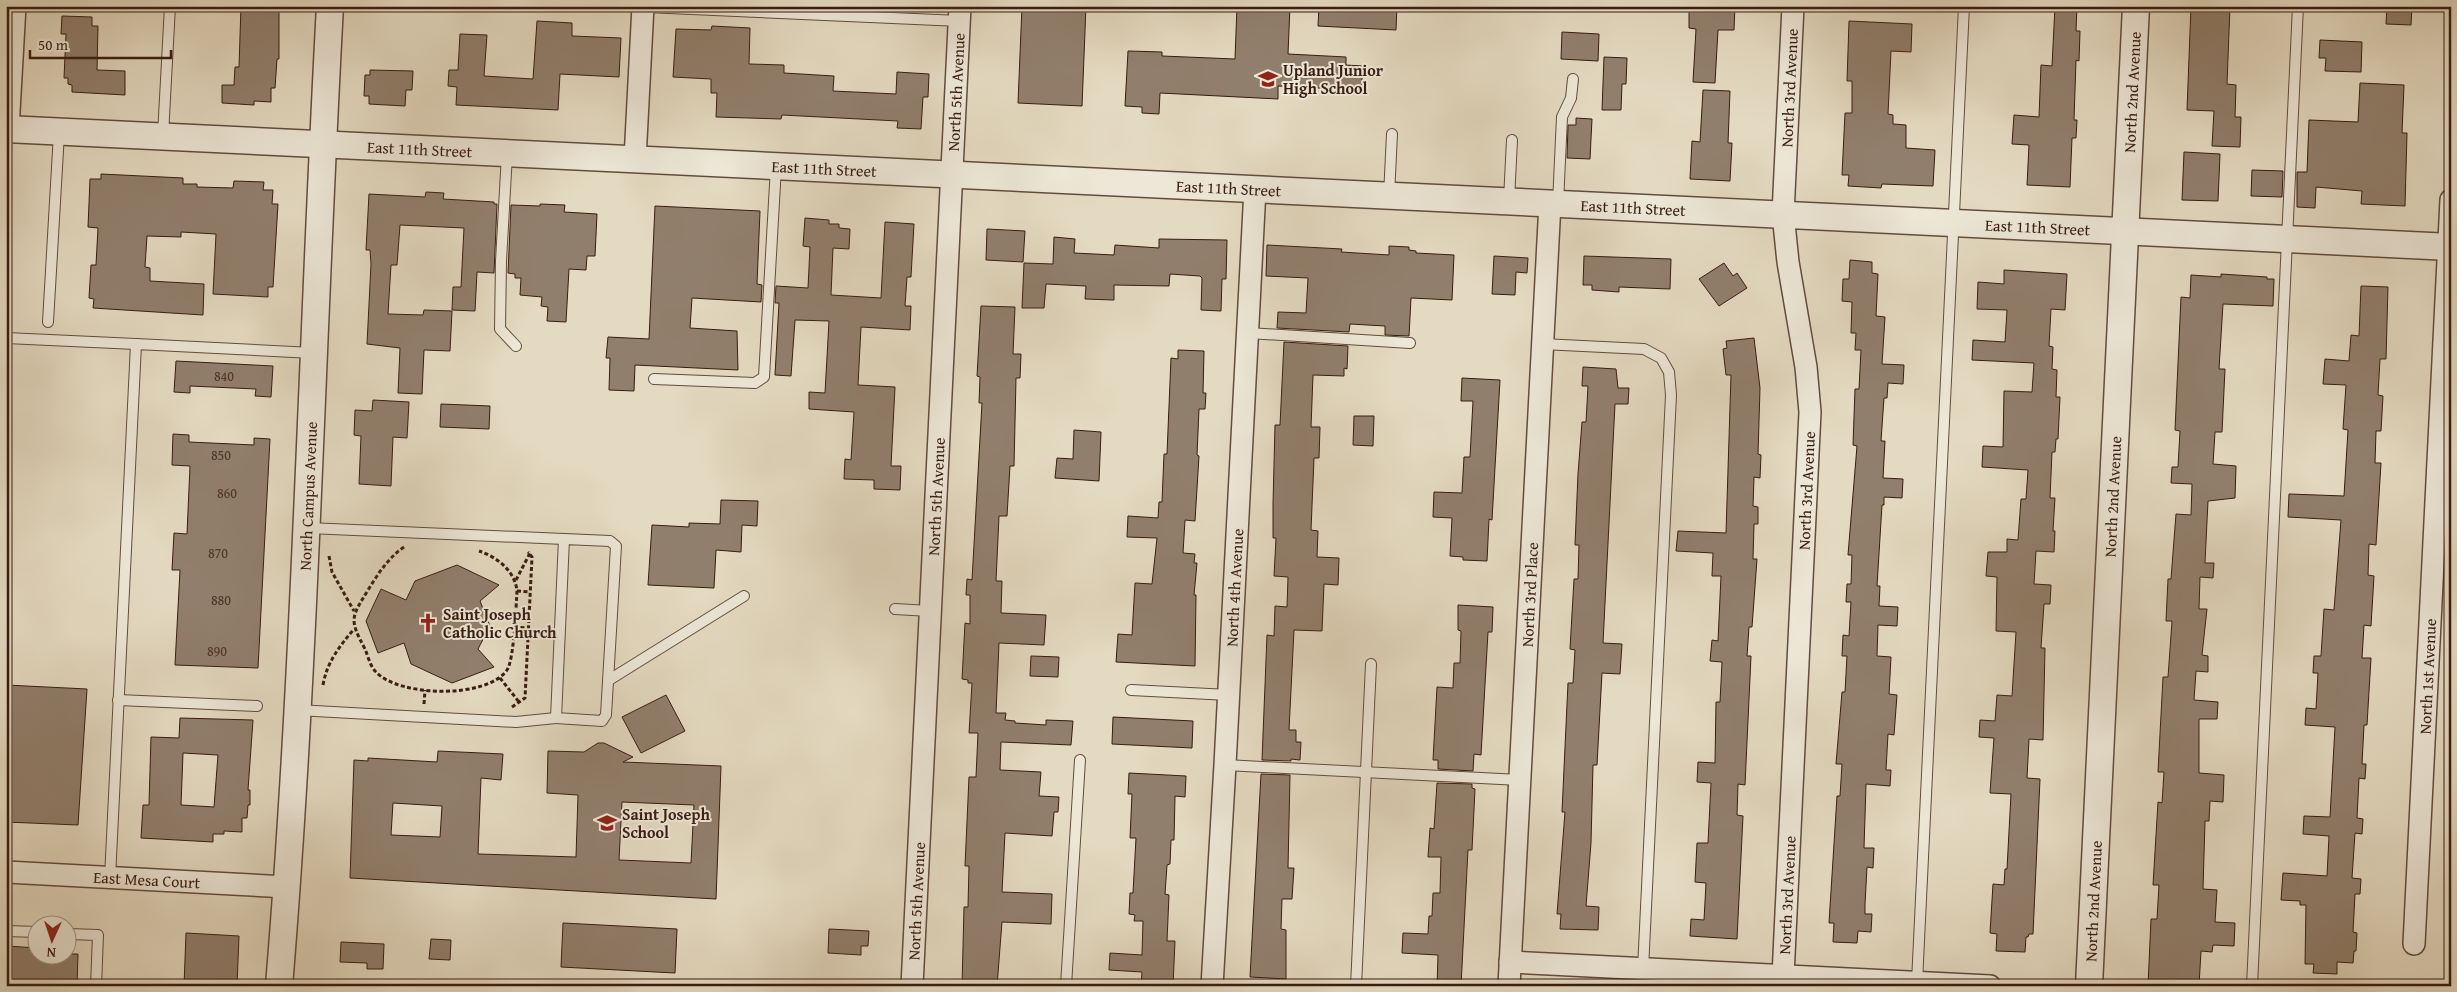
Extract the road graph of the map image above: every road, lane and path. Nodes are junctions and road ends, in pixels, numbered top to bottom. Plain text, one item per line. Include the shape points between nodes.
1 (15, 6) edge
2 (170, 6) edge
3 (330, 6) edge
4 (1793, 6) edge
5 (1964, 6) edge
6 (2136, 6) edge
7 (2298, 6) edge
8 (637, 7) edge
9 (960, 14) edge
10 (1573, 79) dead end
11 (7, 129) edge
12 (59, 132) junction
13 (1392, 134) dead end
14 (162, 136) junction
15 (1512, 140) dead end
16 (322, 144) junction
17 (507, 153) junction
18 (635, 159) junction
19 (776, 166) junction
20 (951, 175) junction
21 (1255, 189) junction
22 (1389, 196) junction
23 (2451, 200) edge
24 (1509, 201) junction
25 (1554, 203) junction
26 (1783, 214) junction
27 (1952, 223) junction
28 (2126, 231) junction
29 (2287, 239) junction
30 (2450, 247) edge
31 (48, 322) dead end
32 (1248, 333) junction
33 (6, 338) edge
34 (1410, 343) dead end
35 (136, 344) junction
36 (1542, 344) junction
37 (516, 346) dead end
38 (313, 353) junction
39 (654, 379) dead end
40 (306, 528) junction
41 (564, 539) junction
42 (399, 544) dead end
43 (470, 548) dead end
44 (479, 548) dead end
45 (488, 549) dead end
46 (524, 550) dead end
47 (329, 553) dead end
48 (530, 553) junction
49 (516, 581) junction
50 (517, 592) junction
51 (530, 592) junction
52 (744, 596) dead end
53 (895, 609) dead end
54 (930, 611) junction
55 (354, 612) junction
56 (514, 627) junction
57 (528, 628) junction
58 (354, 629) junction
59 (1371, 664) dead end
60 (500, 678) junction
61 (609, 680) junction
62 (322, 688) dead end
63 (424, 690) junction
64 (1130, 690) dead end
65 (1229, 695) junction
66 (118, 700) junction
67 (519, 702) junction
68 (414, 704) dead end
69 (424, 704) junction
70 (433, 705) dead end
71 (257, 706) dead end
72 (510, 708) dead end
73 (296, 710) junction
74 (556, 718) junction
75 (1080, 760) dead end
76 (1226, 765) junction
77 (1366, 770) junction
78 (1520, 780) junction
79 (6, 872) edge
80 (110, 878) junction
81 (287, 887) junction
82 (6, 931) edge
83 (28, 932) edge
84 (78, 934) edge
85 (2414, 944) dead end
86 (1510, 962) junction
87 (1643, 969) junction
88 (1783, 976) junction
89 (1916, 982) junction
90 (96, 986) edge
91 (279, 986) edge
92 (912, 986) edge
93 (1066, 986) edge
94 (1212, 986) edge
95 (1356, 986) edge
96 (1509, 986) edge
97 (1990, 986) edge
98 (2089, 986) edge
99 (2252, 986) edge

1 - 11 street
2 - 14 lane
3 - 16 street, North Campus Avenue
4 - 26 street, North 3rd Avenue
5 - 27 lane
6 - 28 street, North 2nd Avenue
7 - 29 lane
8 - 9 lane
8 - 18 street
9 - 20 street, North 5th Avenue
10 - 25 lane via 1571,98 1562,117
11 - 12 street, East 11th Street
12 - 14 street, East 11th Street
12 - 31 lane
13 - 22 lane
14 - 16 street, East 11th Street
15 - 24 lane
16 - 17 street, East 11th Street
16 - 38 street, North Campus Avenue
17 - 18 street, East 11th Street
17 - 37 lane via 500,260 500,329
18 - 19 street, East 11th Street
19 - 20 street, East 11th Street
19 - 39 lane via 764,377 755,383
20 - 21 street, East 11th Street
20 - 54 street, North 5th Avenue
21 - 22 street, East 11th Street
21 - 32 street, North 4th Avenue
22 - 24 street, East 11th Street
23 - 30 street, North 1st Avenue
24 - 25 street, East 11th Street
25 - 26 street, East 11th Street
25 - 36 street, North 3rd Place
26 - 27 street, East 11th Street
26 - 88 street, North 3rd Avenue via 1810,412
27 - 28 street, East 11th Street
27 - 89 lane
28 - 29 street, East 11th Street
28 - 98 street, North 2nd Avenue
29 - 30 street, East 11th Street
29 - 99 lane
30 - 85 street, North 1st Avenue
32 - 34 lane
32 - 65 street, North 4th Avenue
33 - 35 lane
35 - 38 lane
35 - 66 lane
36 - 78 street, North 3rd Place
36 - 87 lane via 1644,349 1661,358 1669,372 1671,395
38 - 40 street, North Campus Avenue
40 - 41 lane
40 - 73 street, North Campus Avenue
41 - 61 lane via 610,541 616,546
41 - 74 lane
42 - 55 path via 409,545 385,564
43 - 49 path via 488,554 511,572
44 - 45 path
46 - 48 path
47 - 55 path via 332,572
48 - 49 path
48 - 51 path
49 - 50 path
50 - 51 path
50 - 56 path
51 - 57 path
52 - 61 lane
53 - 54 lane
54 - 92 street, North 5th Avenue
55 - 58 path
56 - 57 path
56 - 60 path via 508,668
57 - 67 path via 525,698
58 - 62 path via 333,655
58 - 63 path via 376,673 387,680
59 - 77 lane
60 - 63 path via 462,692
60 - 67 path
61 - 74 lane via 606,715 602,721
63 - 69 path
64 - 65 lane
65 - 76 street, North 4th Avenue
66 - 71 lane
66 - 80 lane
67 - 72 path
68 - 69 path
69 - 70 path
73 - 74 lane via 516,722
73 - 81 street, North Campus Avenue
75 - 93 lane
76 - 77 lane
76 - 94 street, North 4th Avenue
77 - 78 lane
77 - 95 lane
78 - 86 street, North 3rd Place
79 - 80 street, East Mesa Court
80 - 81 street, East Mesa Court
81 - 91 street, North Campus Avenue
82 - 83 lane
84 - 90 lane via 98,935
86 - 87 street
86 - 96 street, North 3rd Place
87 - 88 street
88 - 89 street
89 - 97 street

